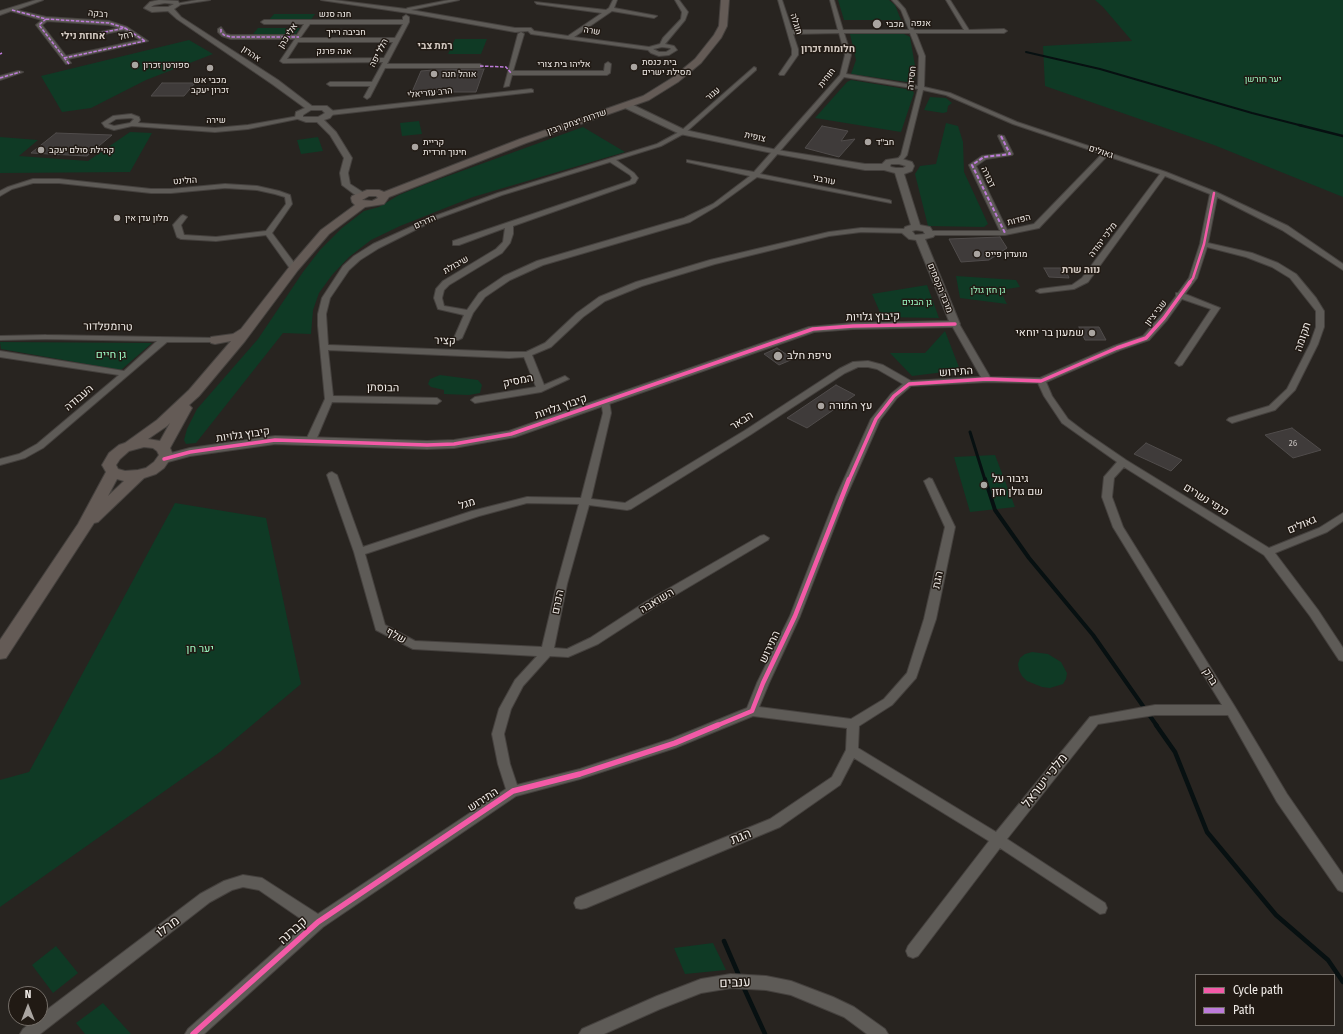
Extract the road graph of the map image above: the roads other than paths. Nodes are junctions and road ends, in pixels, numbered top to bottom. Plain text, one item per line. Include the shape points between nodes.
1 (41, 0) edge
2 (142, 0) edge
3 (208, 0) edge
4 (323, 0) edge
5 (457, 0) edge
6 (615, 0) edge
7 (677, 0) edge
8 (726, 0) edge
9 (780, 0) edge
10 (832, 0) edge
11 (894, 0) edge
12 (948, 0) edge
13 (152, 2) edge
14 (537, 3) dead end
15 (177, 4) junction
16 (170, 8) junction
17 (12, 10) junction
18 (157, 10) junction
19 (608, 11) junction
20 (415, 12) junction
21 (0, 13) edge
22 (404, 13) junction
23 (654, 16) dead end
24 (179, 18) junction
25 (46, 19) junction
26 (264, 22) dead end
27 (308, 22) junction
28 (406, 22) junction
29 (125, 28) junction
30 (221, 29) dead end
31 (515, 30) junction
32 (843, 31) junction
33 (912, 31) junction
34 (967, 31) junction
35 (1004, 31) dead end
36 (531, 32) junction
37 (790, 32) junction
38 (521, 34) junction
39 (86, 36) dead end
40 (570, 37) junction
41 (298, 39) junction
42 (396, 40) junction
43 (145, 41) joint
44 (662, 45) junction
45 (650, 49) junction
46 (64, 58) junction
47 (386, 60) junction
48 (283, 61) joint
49 (68, 64) dead end
50 (608, 64) dead end
51 (382, 66) junction
52 (480, 66) dead end
53 (754, 69) dead end
54 (20, 72) dead end
55 (511, 73) junction
56 (782, 74) dead end
57 (843, 75) junction
58 (0, 78) edge
59 (330, 84) dead end
60 (374, 84) junction
61 (506, 86) dead end
62 (921, 88) junction
63 (531, 90) dead end
64 (367, 97) dead end
65 (646, 98) junction
66 (626, 105) junction
67 (310, 108) junction
68 (609, 111) junction
69 (330, 113) junction
70 (639, 113) junction
71 (300, 118) junction
72 (319, 119) junction
73 (132, 124) dead end
74 (683, 132) junction
75 (1001, 136) dead end
76 (777, 152) junction
77 (1106, 154) junction
78 (612, 160) junction
79 (689, 161) dead end
80 (899, 161) junction
81 (886, 167) junction
82 (899, 172) junction
83 (1164, 173) junction
84 (755, 175) junction
85 (1214, 193) junction
86 (0, 194) edge
87 (362, 200) junction
88 (889, 202) dead end
89 (183, 217) dead end
90 (509, 225) junction
91 (916, 227) junction
92 (906, 231) junction
93 (268, 233) junction
94 (930, 233) junction
95 (1005, 233) junction
96 (920, 238) junction
97 (456, 243) dead end
98 (1204, 244) junction
99 (294, 268) junction
100 (1343, 268) edge
101 (1040, 291) dead end
102 (1179, 295) junction
103 (469, 313) junction
104 (955, 324) junction
105 (246, 331) junction
106 (0, 338) edge
107 (458, 338) dead end
108 (165, 340) junction
109 (216, 340) junction
110 (325, 347) junction
111 (230, 351) junction
112 (0, 354) edge
113 (527, 354) junction
114 (1179, 363) dead end
115 (126, 374) junction
116 (564, 379) dead end
117 (987, 379) junction
118 (1041, 381) junction
119 (909, 384) junction
120 (541, 389) junction
121 (194, 393) junction
122 (329, 399) junction
123 (475, 400) dead end
124 (437, 401) dead end
125 (605, 401) junction
126 (1232, 420) dead end
127 (311, 440) junction
128 (240, 444) junction
129 (131, 445) junction
130 (164, 454) junction
131 (0, 462) edge
132 (1123, 462) junction
133 (113, 472) junction
134 (145, 473) junction
135 (332, 475) dead end
136 (929, 481) dead end
137 (585, 501) junction
138 (1343, 516) edge
139 (85, 526) junction
140 (764, 538) dead end
141 (359, 552) junction
142 (1268, 552) junction
143 (547, 652) junction
144 (0, 653) edge
145 (1343, 657) edge
146 (1231, 710) junction
147 (752, 711) junction
148 (853, 724) junction
149 (852, 750) junction
150 (513, 791) junction
151 (998, 840) junction
152 (416, 855) joint
153 (1343, 886) edge
154 (582, 903) dead end
155 (1100, 908) dead end
156 (318, 922) junction
157 (913, 951) dead end
158 (28, 1034) edge
159 (193, 1034) edge
160 (587, 1034) edge
161 (880, 1034) edge

1 - 17 street
2 - 13 street
3 - 15 street
4 - 22 street
5 - 20 street
6 - 19 street
7 - 44 street via 685,12 683,19
8 - 65 main road, שדרות יצחק רבין via 723,26 698,61 675,80
9 - 37 street, חוגלה
10 - 32 street, חוחית
11 - 33 street, חסידה via 903,10
12 - 34 street
13 - 15 street via 169,1
13 - 18 street, אהרון via 147,8
14 - 19 street
15 - 16 street
16 - 18 street
16 - 24 street, אהרון
17 - 21 street
17 - 25 street, רבקה
18 - 24 street, אהרון
19 - 23 street
19 - 40 street
20 - 22 street
20 - 22 street
20 - 31 street
22 - 28 street, הלל יפה
24 - 67 street, אהרון
25 - 29 street, רבקה via 100,21
25 - 46 street via 39,25
26 - 27 street, חנה סנש
27 - 28 street, חנה סנש
27 - 41 street, אלי כהן
28 - 42 street, הלל יפה
29 - 39 street
29 - 43 street, רבקה
30 - 41 street, חביבה רייך via 224,35 231,37
31 - 36 street, שרה
31 - 38 street via 514,33
32 - 33 street, אנפה
32 - 37 street, אנפה
32 - 57 street, חוחית via 848,55
33 - 34 street, אנפה
33 - 62 street, חסידה via 922,56
34 - 35 street, אנפה
36 - 38 street
36 - 40 street, שרה
37 - 56 street, חוגלה via 795,55
38 - 55 street
40 - 45 street, שרה
41 - 42 street, חביבה רייך
41 - 48 street, אלי כהן
42 - 47 street, הלל יפה
43 - 46 street, רחל
44 - 45 street
44 - 45 street, שרה via 670,46 674,50 667,54 659,54
46 - 49 street
47 - 48 street, אנה פרנק
47 - 51 street, הלל יפה
50 - 55 street, אליהו בית צורי via 607,73
51 - 52 street
51 - 60 street, הלל יפה
53 - 74 street, עגור
54 - 58 street
55 - 61 street
57 - 62 street, גאולים
57 - 76 street, חוחית
59 - 60 street
60 - 64 street, הלל יפה
62 - 77 street, גאולים via 948,94 1015,123
62 - 80 street, חסידה via 904,154
63 - 69 street, הרב עזריאלי
65 - 66 main road, שדרות יצחק רבין
65 - 70 main road via 637,106
66 - 68 main road, שדרות יצחק רבין
66 - 70 street, צופית
67 - 69 street via 324,108
67 - 71 street via 301,111 298,116
68 - 70 main road
68 - 87 main road, שדרות יצחק רבין via 523,141 383,196 383,200 376,203
69 - 72 street
70 - 74 street, צופית
71 - 72 street
71 - 73 street, שירה via 228,129
72 - 87 street via 333,134 348,158 344,173 346,185
74 - 76 street, צופית
74 - 78 street, הדרים via 648,150
75 - 95 street, דבורה via 1010,154 984,157 972,165
76 - 81 street, צופית via 865,167
76 - 84 street
77 - 83 street, גאולים
77 - 95 street, הפדות via 1036,226
78 - 90 street via 632,174 635,178 633,182
78 - 110 street, הדרים via 444,214 376,246 357,258 346,268 326,298 322,314
79 - 84 street, עורבני
80 - 81 street via 889,162
80 - 82 street via 909,164 910,168
81 - 82 street
82 - 91 street
83 - 85 street, גאולים
83 - 101 street, מלכי יהודה via 1085,280 1074,287
84 - 88 street, עורבני
84 - 103 street via 715,205 686,220 523,270 501,281 482,295
85 - 98 street, שבי ציון
85 - 100 street, גאולים via 1285,228
86 - 93 street, הולינט via 33,181 59,181 151,191 225,186 257,188 288,196 289,204
87 - 99 main road via 325,232
89 - 93 street via 177,225 181,238 216,239
90 - 97 street
90 - 103 street, שיבולת via 506,243 499,251 440,289 438,298 441,306
91 - 92 street
91 - 94 street via 927,229
92 - 96 street via 912,237
92 - 113 street via 861,230 828,234 713,262 639,284 602,299 548,345
93 - 99 street
94 - 95 street, הפדות
94 - 96 street
96 - 104 street, מרבד הקסמים
98 - 102 street, שבי ציון via 1193,278
98 - 126 street, תקומה via 1249,255 1275,265 1293,276 1320,311 1320,327 1314,344 1291,390 1272,408
99 - 105 main road
102 - 114 street, שבי ציון via 1216,308
102 - 118 street, שבי ציון via 1164,318 1146,338
103 - 107 street
104 - 117 street, מרבד הקסמים
104 - 125 street, קיבוץ גלויות via 813,329
105 - 109 main road via 236,337
105 - 111 main road
106 - 108 street, טרומפלדור
108 - 109 street, טרומפלדור
108 - 115 street, העבודה
109 - 111 main road
110 - 113 street, קציר
110 - 122 street, הדרים
111 - 121 main road
112 - 115 street
113 - 120 street
115 - 131 street, העבודה via 40,446 22,456
116 - 120 street, המסיק
117 - 118 street, התירוש
117 - 119 street, התירוש
118 - 132 street, כנפי נשרים via 1065,421
119 - 137 street, הבאר via 880,367 856,364 627,507
119 - 147 street, התירוש via 894,396 876,419 841,497 795,616
120 - 123 street, המסיק
121 - 129 main road via 162,423
121 - 130 main road
122 - 124 street, הבוסתן
122 - 127 street, הדרים
125 - 127 street, קיבוץ גלויות via 511,434 454,444 427,446
125 - 137 street, הכרם via 607,413
127 - 128 street, קיבוץ גלויות via 275,440
128 - 130 street, קיבוץ גלויות
128 - 134 street, קיבוץ גלויות
129 - 130 main road via 150,443
129 - 133 main road via 110,460 110,469
130 - 134 main road via 159,465
132 - 142 street, כנפי נשרים
132 - 146 street, ברק via 1109,477 1107,497 1118,527
133 - 134 main road via 124,476
133 - 139 main road
134 - 139 main road
135 - 141 street, שלף
136 - 148 street, הגת via 950,527 930,619 912,675 888,702
137 - 141 street, מגל via 527,500 476,513
137 - 143 street, הכרם via 562,584
138 - 142 street, גאולים via 1323,530
139 - 144 main road
140 - 143 street, השואבה via 651,604 594,641 568,653
141 - 143 street, שלף via 380,627 413,645
142 - 145 street, כנפי נשרים
143 - 150 street via 519,682 505,709 498,734
146 - 151 street, מלכי ישראל via 1155,710 1094,720
146 - 153 street, ברק via 1282,798
147 - 148 street
147 - 150 street, התירוש via 675,743 580,774
148 - 149 street, הגת
149 - 151 street
149 - 154 street, הגת via 836,780 775,823
150 - 152 street, התירוש
151 - 155 street
151 - 157 street, מלכי ישראל
152 - 156 street, קברנה
156 - 158 street, מרלו via 262,884 242,881 229,885 205,898
156 - 159 street, קברנה
160 - 161 street, ענבים via 701,986 731,981 766,983 792,988 850,1012

